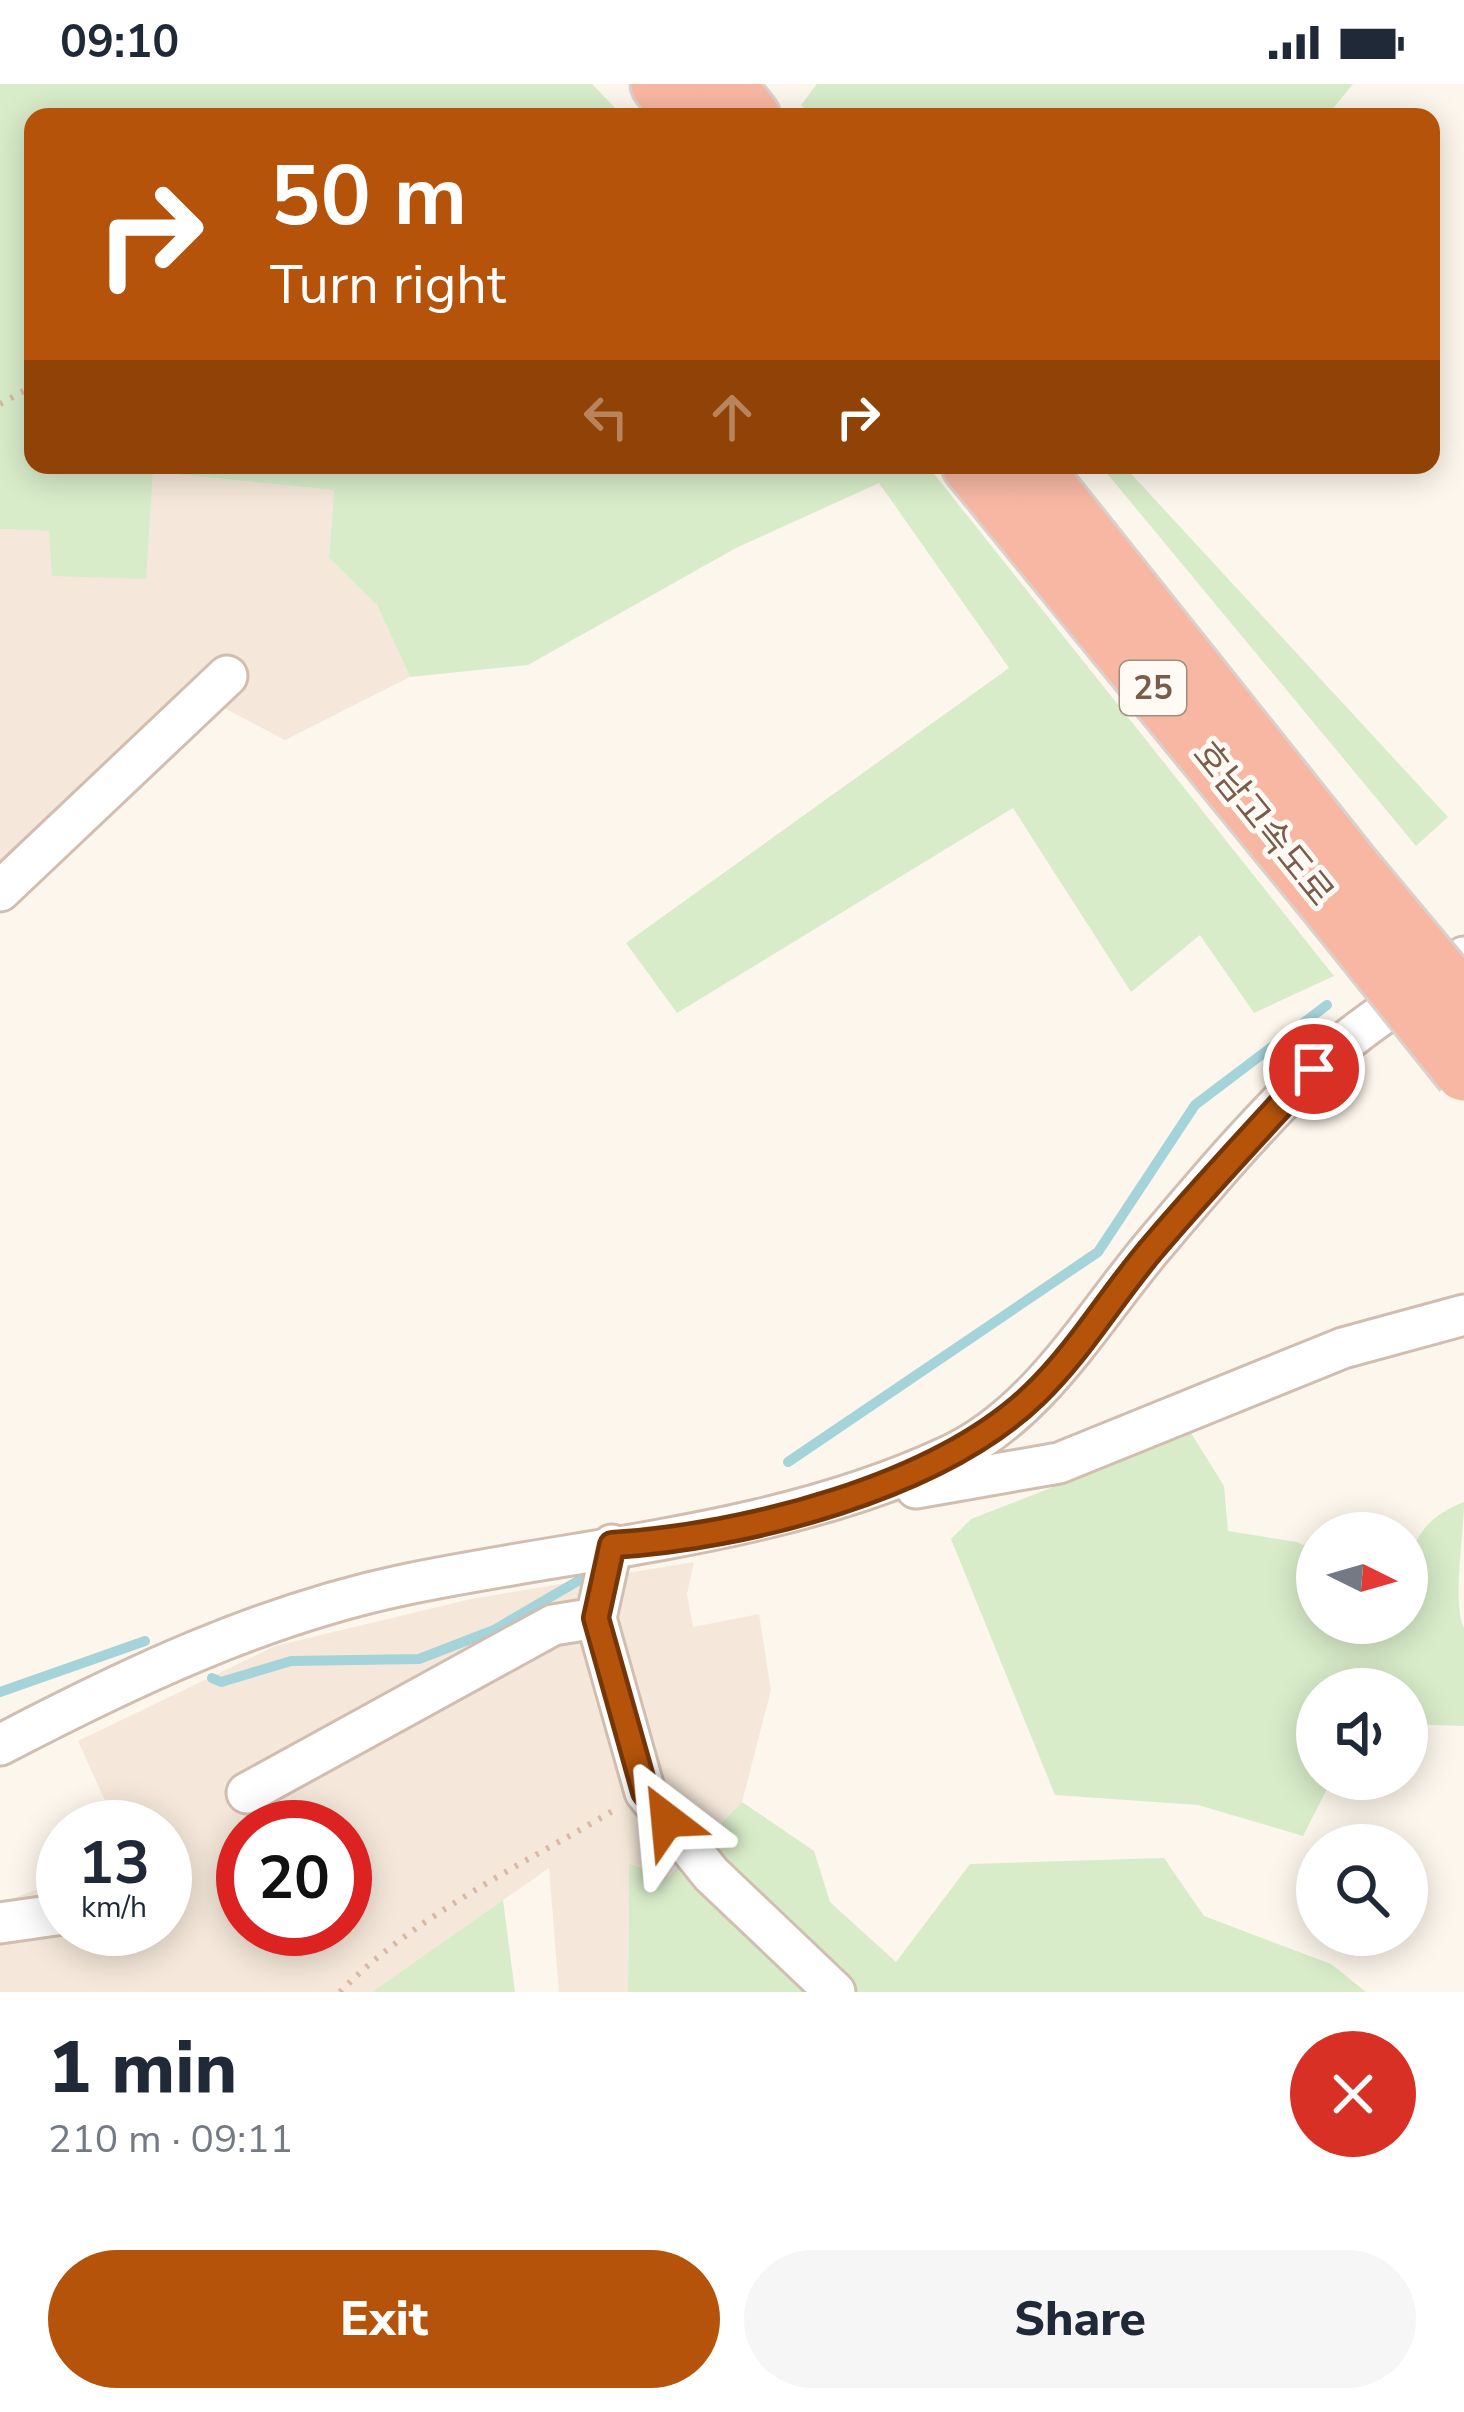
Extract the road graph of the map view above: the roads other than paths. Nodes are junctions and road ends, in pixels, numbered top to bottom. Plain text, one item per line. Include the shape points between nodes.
1 (660, 84) edge
2 (725, 84) edge
3 (680, 108) edge
4 (745, 108) edge
5 (978, 474) edge
6 (1037, 474) edge
7 (227, 676) dead end
8 (0, 891) edge
9 (1344, 891) junction
10 (1464, 957) edge
11 (1464, 1003) edge
12 (1464, 1072) edge
13 (1464, 1315) edge
14 (827, 1503) junction
15 (612, 1545) junction
16 (596, 1618) junction
17 (0, 1744) edge
18 (247, 1793) dead end
19 (36, 1918) edge
20 (0, 1923) edge
21 (835, 1992) edge

1 - 3 highway
2 - 4 highway
5 - 9 highway, 호남고속도로 / 25
6 - 9 highway, 호남고속도로 / 25
7 - 8 street
9 - 11 highway, 호남고속도로 / 25, bridge
9 - 12 highway, 호남고속도로 / 25, bridge
10 - 14 street via 1314,1069 1154,1245 1035,1394 952,1456
13 - 14 street via 1343,1348 1059,1462
14 - 15 street
15 - 16 street
15 - 17 street via 289,1614
16 - 18 street via 553,1625
16 - 21 street via 645,1792 711,1874
19 - 20 street

